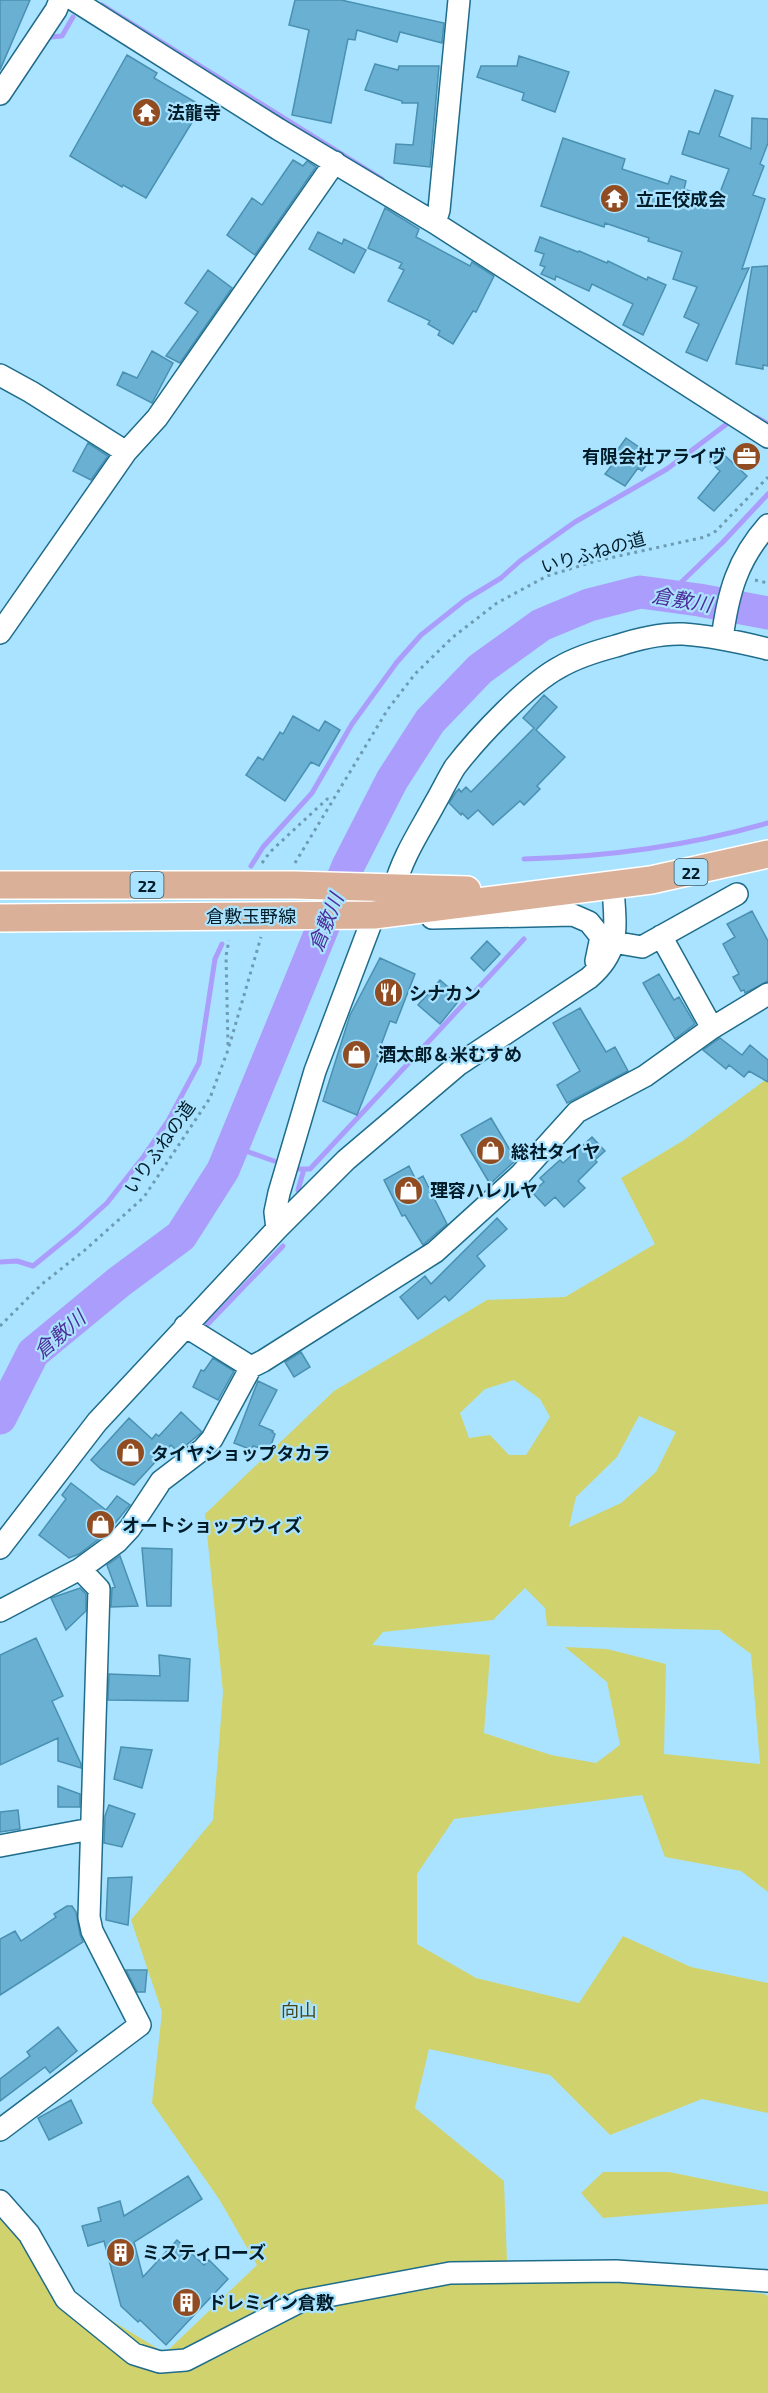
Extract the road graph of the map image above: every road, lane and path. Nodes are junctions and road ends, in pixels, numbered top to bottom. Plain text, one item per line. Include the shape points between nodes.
1 (60, 0) edge
2 (74, 0) edge
3 (459, 0) edge
4 (0, 94) edge
5 (334, 162) junction
6 (436, 217) junction
7 (0, 375) edge
8 (768, 437) edge
9 (126, 452) junction
10 (768, 477) edge
11 (768, 525) edge
12 (0, 633) edge
13 (723, 635) junction
14 (768, 648) edge
15 (331, 800) junction
16 (768, 854) edge
17 (262, 863) dead end
18 (294, 874) junction
19 (0, 885) edge
20 (613, 886) junction
21 (387, 889) junction
22 (572, 891) junction
23 (737, 894) dead end
24 (374, 915) junction
25 (0, 918) edge
26 (272, 924) junction
27 (661, 936) junction
28 (229, 940) dead end
29 (613, 942) junction
30 (589, 978) junction
31 (768, 994) edge
32 (712, 1028) junction
33 (228, 1050) junction
34 (277, 1229) junction
35 (0, 1326) edge
36 (185, 1326) junction
37 (251, 1366) junction
38 (0, 1548) edge
39 (80, 1569) junction
40 (0, 1611) edge
41 (91, 1832) junction
42 (0, 1846) edge
43 (0, 2130) edge
44 (0, 2201) edge
45 (768, 2282) edge

1 - 4 street
2 - 5 street
3 - 6 street
5 - 6 street
5 - 9 street via 157,418
6 - 8 street
7 - 9 street
9 - 12 street
10 - 15 path, いりふねの道 via 716,531 705,537 547,576 497,603 415,674 388,709
11 - 13 street via 741,562
13 - 14 street
13 - 21 street via 681,634 640,639 560,667 538,682 501,716 455,768
15 - 17 path via 327,799
15 - 18 path, いりふねの道
16 - 20 main road, 倉敷玉野線 / 22
18 - 19 main road, 倉敷玉野線 / 22
18 - 21 main road, 倉敷玉野線 / 22
20 - 22 main road, 倉敷玉野線 / 22
20 - 29 street
21 - 22 main road, 倉敷玉野線 / 22
22 - 24 main road, 倉敷玉野線 / 22
23 - 27 street
24 - 26 main road, 倉敷玉野線 / 22
24 - 30 street via 573,915 589,922 601,937 600,953
24 - 34 street via 288,1155 275,1212
25 - 26 main road, 倉敷玉野線 / 22
26 - 33 path, いりふねの道
27 - 29 street via 642,947
27 - 32 street
28 - 33 path
29 - 30 street via 610,956
30 - 34 street via 458,1065 346,1160
31 - 32 street
32 - 37 street via 645,1076 577,1112 520,1175 435,1252
33 - 35 path, いりふねの道 via 210,1098 144,1197 42,1284
34 - 36 street
36 - 37 street
36 - 38 street via 97,1422
37 - 39 street via 212,1439 161,1481 117,1542
39 - 40 street
39 - 41 street via 99,1590
41 - 42 street
41 - 43 street via 90,1924 140,2025
44 - 45 street via 29,2234 66,2299 134,2354 160,2362 186,2360 301,2301 450,2273 616,2271

